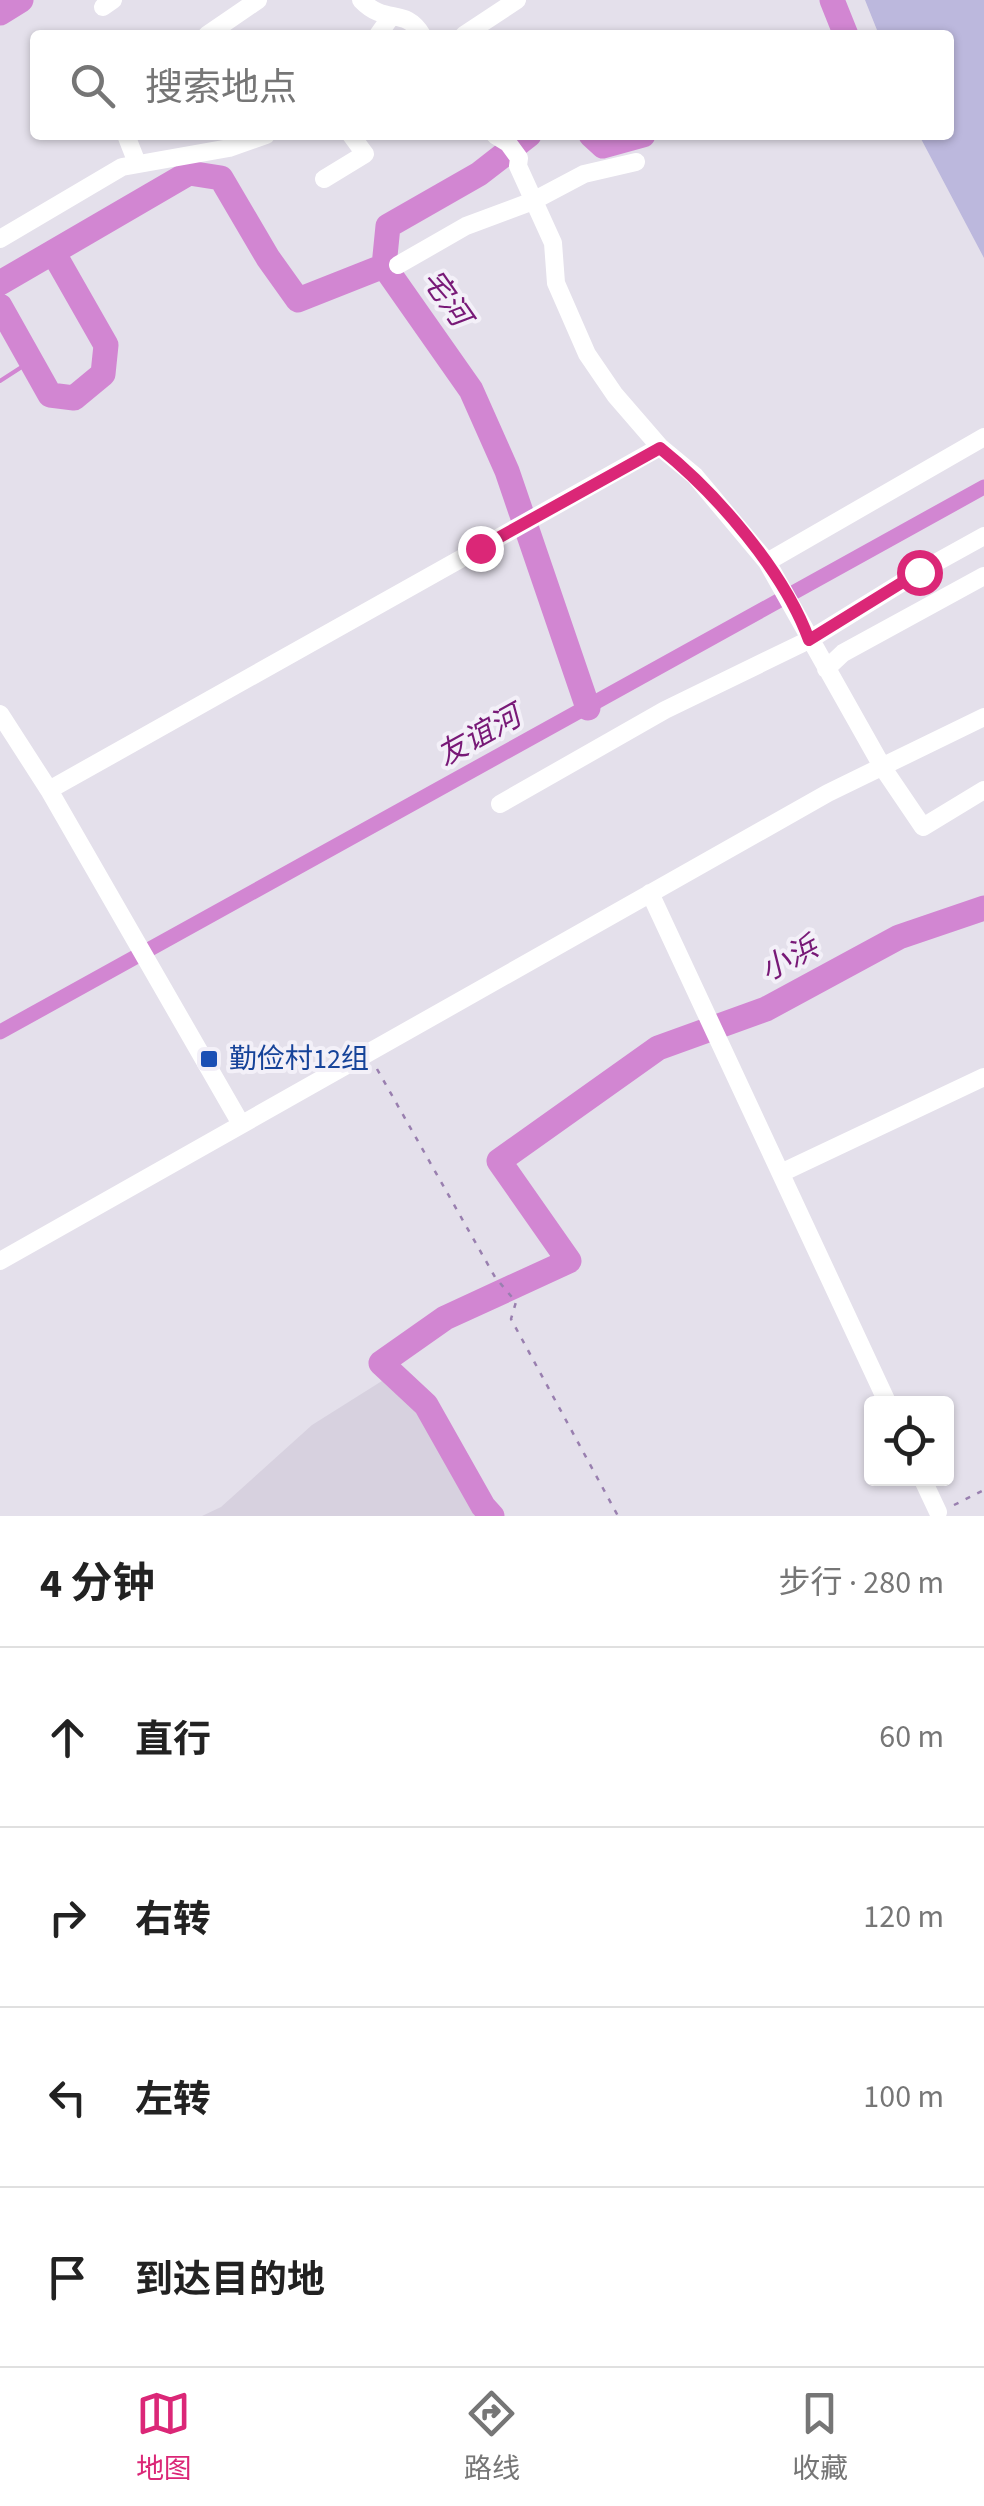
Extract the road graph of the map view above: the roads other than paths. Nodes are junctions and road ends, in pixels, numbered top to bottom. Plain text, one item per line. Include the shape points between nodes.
1 (258, 0) edge
2 (361, 0) edge
3 (517, 0) edge
4 (390, 18) junction
5 (215, 30) edge
6 (382, 30) edge
7 (417, 30) edge
8 (472, 30) edge
9 (128, 140) edge
10 (252, 140) edge
11 (355, 140) edge
12 (506, 143) edge
13 (636, 162) dead end
14 (137, 163) junction
15 (324, 180) dead end
16 (533, 201) junction
17 (0, 239) edge
18 (398, 264) dead end
19 (984, 437) edge
20 (660, 448) junction
21 (984, 536) edge
22 (767, 562) junction
23 (984, 576) edge
24 (807, 634) junction
25 (826, 669) junction
26 (0, 714) edge
27 (984, 717) edge
28 (883, 768) junction
29 (49, 790) junction
30 (984, 790) edge
31 (500, 804) dead end
32 (650, 893) junction
33 (984, 1077) edge
34 (241, 1124) junction
35 (781, 1174) junction
36 (0, 1261) edge
37 (884, 1396) edge
38 (926, 1486) edge
39 (938, 1512) road end

1 - 5 street
2 - 4 street
3 - 8 street
4 - 6 street
4 - 7 street via 404,16
9 - 14 street
10 - 14 street
11 - 15 street via 365,154
12 - 16 street
13 - 16 street via 584,174
14 - 17 street
16 - 18 street via 466,226
16 - 20 street via 553,244 562,300 587,354
19 - 22 street
20 - 22 street via 695,476
20 - 29 street
21 - 24 street
22 - 24 street
23 - 25 street via 843,653
24 - 25 street
24 - 31 street
25 - 28 street
26 - 29 street
27 - 28 street
28 - 30 street via 923,828
28 - 32 street
29 - 34 street
32 - 34 street
32 - 35 street
33 - 35 street
34 - 36 street
35 - 37 street
38 - 39 street

